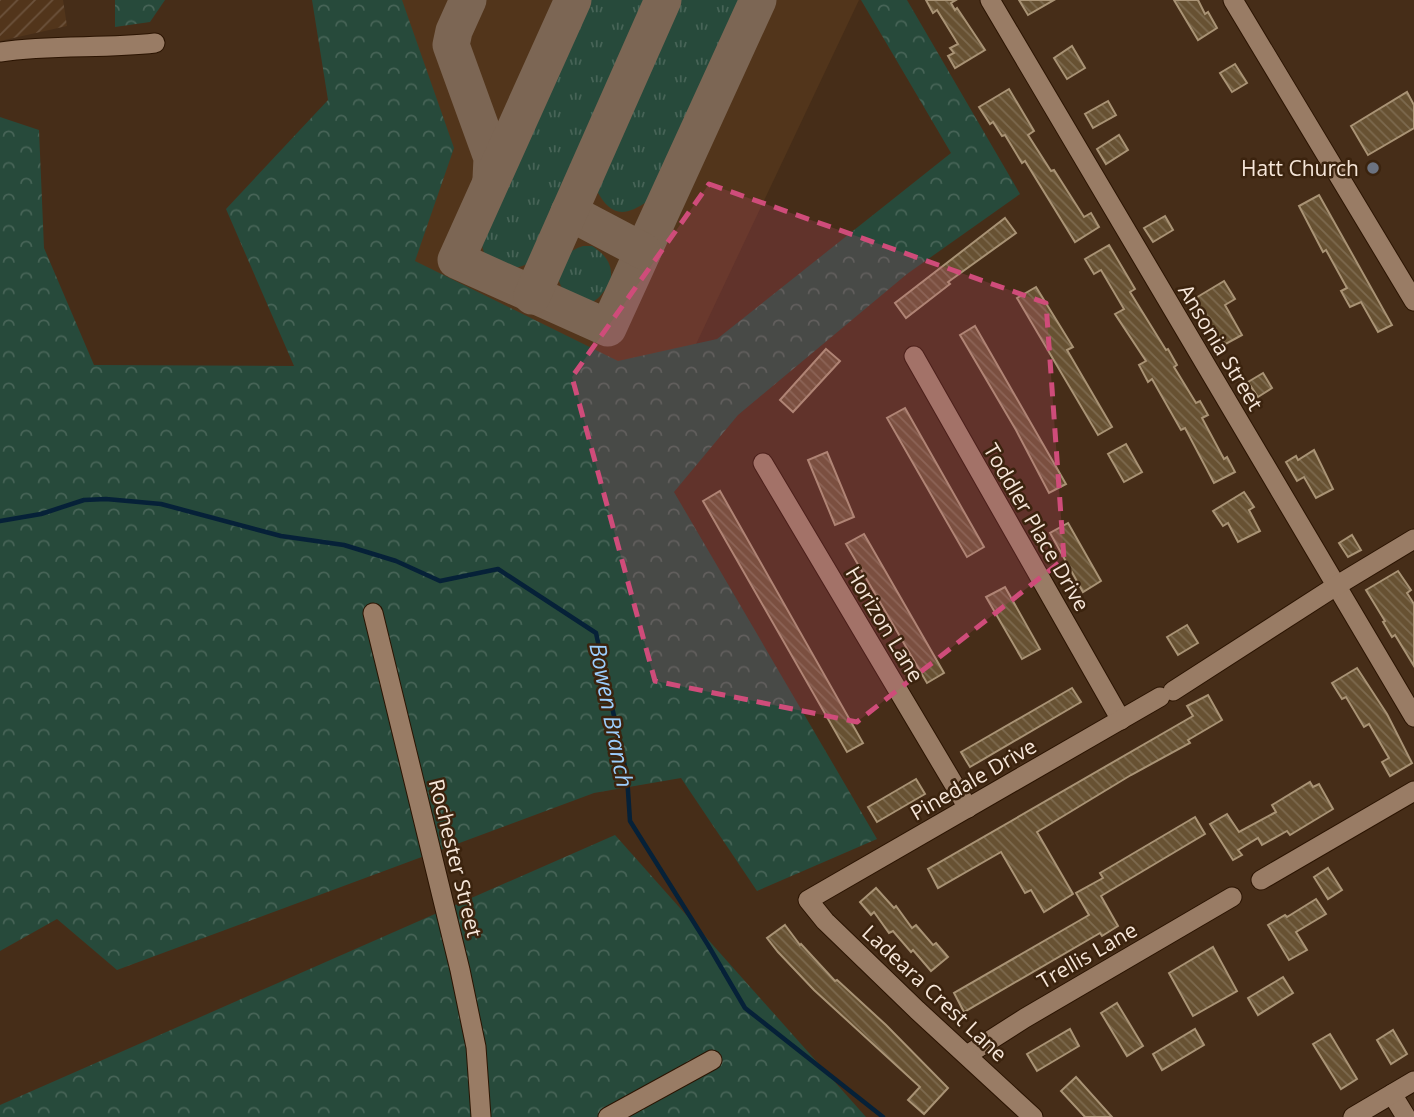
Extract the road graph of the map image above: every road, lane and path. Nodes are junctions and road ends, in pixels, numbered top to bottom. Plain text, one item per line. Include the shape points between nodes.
1 (990, 0) edge
2 (1233, 0) edge
3 (155, 43) dead end
4 (0, 52) edge
5 (1414, 301) edge
6 (914, 356) dead end
7 (764, 463) dead end
8 (1414, 539) edge
9 (1336, 586) junction
10 (373, 613) dead end
11 (1414, 717) edge
12 (1121, 720) junction
13 (1414, 791) edge
14 (968, 808) junction
15 (1261, 880) dead end
16 (1232, 897) dead end
17 (808, 900) joint
18 (967, 1055) junction
19 (712, 1060) dead end
20 (1414, 1081) edge
21 (1392, 1094) junction
22 (481, 1117) edge
23 (608, 1117) edge
24 (1033, 1117) edge
25 (1353, 1117) edge
26 (1406, 1117) edge

1 - 9 street, Ansonia Street
2 - 5 street
3 - 4 street via 36,46
6 - 12 street, Toddler Place Drive
7 - 14 street, Horizon Lane
8 - 9 street, Pinedale Drive
9 - 11 street, Ansonia Street
9 - 12 street, Pinedale Drive
10 - 22 street, Rochester Street via 460,970 476,1048
12 - 14 street, Pinedale Drive
13 - 15 street
14 - 17 street, Pinedale Drive
16 - 18 street, Trellis Lane
17 - 18 street, Ladeara Crest Lane
18 - 24 street, Ladeara Crest Lane
19 - 23 street
20 - 21 street
21 - 25 street
21 - 26 street

